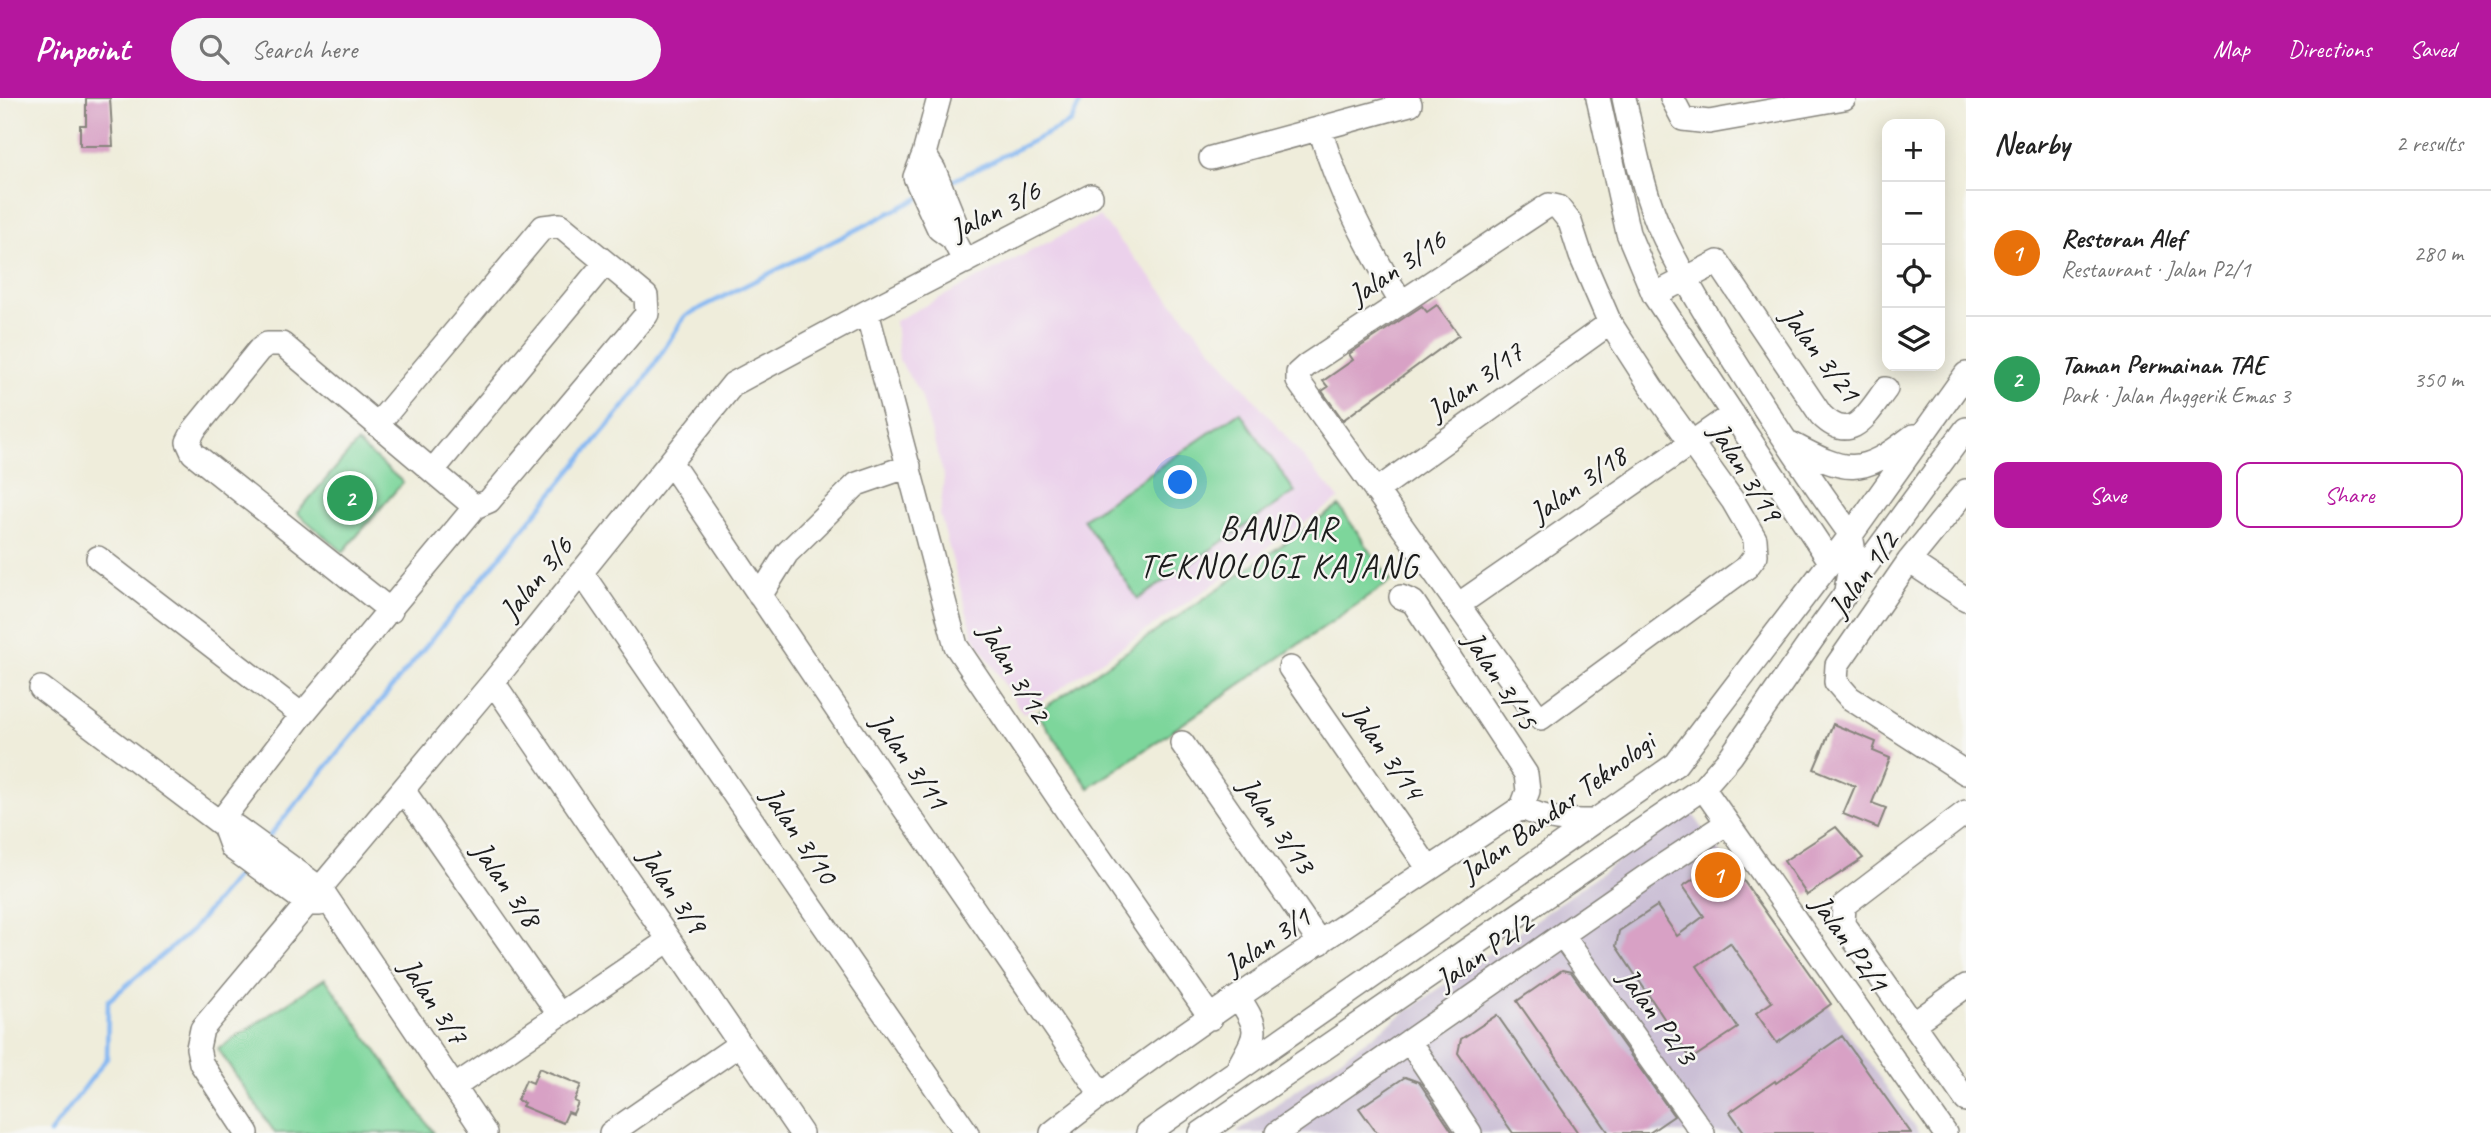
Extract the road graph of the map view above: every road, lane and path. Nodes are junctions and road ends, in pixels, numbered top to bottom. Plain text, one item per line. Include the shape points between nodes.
1 (939, 98) edge
2 (1598, 98) edge
3 (1624, 98) edge
4 (1672, 98) edge
5 (1831, 99) edge
6 (1410, 104) dead end
7 (1320, 129) junction
8 (1211, 159) dead end
9 (1091, 196) dead end
10 (1538, 210) joint
11 (964, 262) junction
12 (605, 263) junction
13 (1686, 278) junction
14 (1654, 295) junction
15 (1401, 302) junction
16 (867, 312) junction
17 (1610, 323) junction
18 (1966, 374) edge
19 (1886, 389) dead end
20 (1733, 414) junction
21 (1933, 422) junction
22 (377, 425) junction
23 (1966, 429) edge
24 (1784, 440) junction
25 (1691, 444) junction
26 (670, 462) junction
27 (909, 466) junction
28 (433, 470) junction
29 (1377, 491) junction
30 (1966, 491) edge
31 (475, 507) junction
32 (1811, 533) junction
33 (1888, 538) junction
34 (1844, 551) junction
35 (98, 558) dead end
36 (1909, 561) junction
37 (581, 572) junction
38 (1846, 593) junction
39 (760, 596) junction
40 (1401, 597) dead end
41 (1966, 599) edge
42 (1801, 601) junction
43 (1458, 605) junction
44 (391, 611) junction
45 (1290, 668) dead end
46 (493, 682) junction
47 (41, 688) dead end
48 (302, 715) junction
49 (1182, 743) dead end
50 (1966, 773) edge
51 (1703, 788) junction
52 (403, 790) junction
53 (1522, 807) junction
54 (1966, 812) edge
55 (1594, 821) junction
56 (1727, 823) junction
57 (230, 832) junction
58 (1429, 869) junction
59 (311, 893) junction
60 (1562, 935) junction
61 (669, 940) junction
62 (1320, 943) junction
63 (1966, 986) edge
64 (1239, 998) junction
65 (559, 1014) junction
66 (1211, 1018) junction
67 (1913, 1024) junction
68 (1409, 1041) junction
69 (740, 1044) junction
70 (1236, 1072) junction
71 (454, 1087) junction
72 (1101, 1094) junction
73 (1197, 1098) junction
74 (1966, 1100) edge
75 (1222, 1119) junction
76 (638, 1125) edge
77 (247, 1133) edge
78 (485, 1133) edge
79 (611, 1133) edge
80 (801, 1133) edge
81 (967, 1133) edge
82 (1052, 1133) edge
83 (1148, 1133) edge
84 (1201, 1133) edge
85 (1277, 1133) edge
86 (1470, 1133) edge
87 (1703, 1133) edge
88 (1945, 1133) edge

1 - 11 street via 924,167
2 - 14 street via 1628,233
3 - 13 street via 1657,220
4 - 5 street via 1683,119 1709,122
6 - 7 street
7 - 8 street
7 - 15 street via 1341,191
9 - 11 street, Jalan 3/6
10 - 15 street, Jalan 3/16
10 - 17 street, Jalan 3/19 via 1558,207 1570,222
11 - 16 street, Jalan 3/6
12 - 22 street via 560,225 543,226
12 - 28 street
12 - 31 street via 646,296 647,314 489,501
13 - 14 street
13 - 19 street, Jalan 3/21 via 1718,262 1832,427 1852,427 1861,421
13 - 24 street
14 - 20 street
15 - 29 street, Jalan 3/16 via 1298,373 1298,381
16 - 26 street, Jalan 3/6 via 733,384
16 - 27 street, Jalan 3/12
17 - 25 street, Jalan 3/19
17 - 29 street, Jalan 3/17
18 - 21 street, Jalan Bandar Teknologi
20 - 25 street, Jalan 3/18
20 - 32 street
21 - 24 street via 1866,466 1827,463
21 - 34 street, Jalan Bandar Teknologi
22 - 28 street
22 - 44 street via 282,344 267,344 188,442 193,453
23 - 33 street
24 - 34 street
25 - 43 street, Jalan 3/18
25 - 43 street, Jalan 3/19 via 1755,539 1753,562 1541,718
26 - 37 street, Jalan 3/6
26 - 39 street, Jalan 3/11
27 - 39 street via 857,484 788,553
27 - 66 street, Jalan 3/12 via 956,646
28 - 31 street
29 - 43 street
30 - 36 street, Jalan 1/2
31 - 44 street
32 - 34 street
32 - 42 street via 1809,572
33 - 34 street via 1871,550
33 - 38 street
34 - 38 street
34 - 42 street, Jalan Bandar Teknologi
35 - 48 street
36 - 41 street
36 - 50 street, Jalan 1/2 via 1837,665 1836,682 1850,698
37 - 46 street, Jalan 3/6
37 - 81 street, Jalan 3/10
38 - 51 street via 1731,756
39 - 72 street, Jalan 3/11
40 - 53 street, Jalan 3/15 via 1413,602 1526,774 1528,791
42 - 55 street, Jalan Bandar Teknologi via 1676,764
44 - 48 street
45 - 58 street, Jalan 3/14
46 - 52 street, Jalan 3/6
46 - 61 street, Jalan 3/9
47 - 57 street
48 - 57 street
49 - 62 street, Jalan 3/13
51 - 56 street, Jalan P2/1
51 - 75 street
52 - 59 street, Jalan 3/6
52 - 65 street, Jalan 3/8
53 - 55 street via 1539,817
53 - 58 street, Jalan 3/1
54 - 67 street via 1844,905 1843,924
55 - 70 street, Jalan Bandar Teknologi
56 - 60 street, Jalan P2/2
56 - 88 street, Jalan P2/1
57 - 59 street
58 - 62 street, Jalan 3/1
59 - 71 street, Jalan 3/7
59 - 77 street, Jalan 3/6 via 202,1029 201,1063
60 - 68 street, Jalan P2/2
60 - 87 street, Jalan P2/3
61 - 65 street
61 - 69 street, Jalan 3/9
62 - 64 street, Jalan 3/1
63 - 67 street
64 - 66 street, Jalan 3/1
64 - 70 street via 1254,1021 1255,1033
65 - 71 street
66 - 72 street, Jalan 3/1
67 - 74 street
68 - 85 street, Jalan P2/2
68 - 86 street
69 - 76 street
69 - 80 street, Jalan 3/9
70 - 73 street, Jalan Bandar Teknologi
71 - 78 street, Jalan 3/7
72 - 82 street, Jalan 3/1
73 - 75 street via 1198,1113
73 - 83 street, Jalan Bandar Teknologi
75 - 84 street
76 - 79 street

